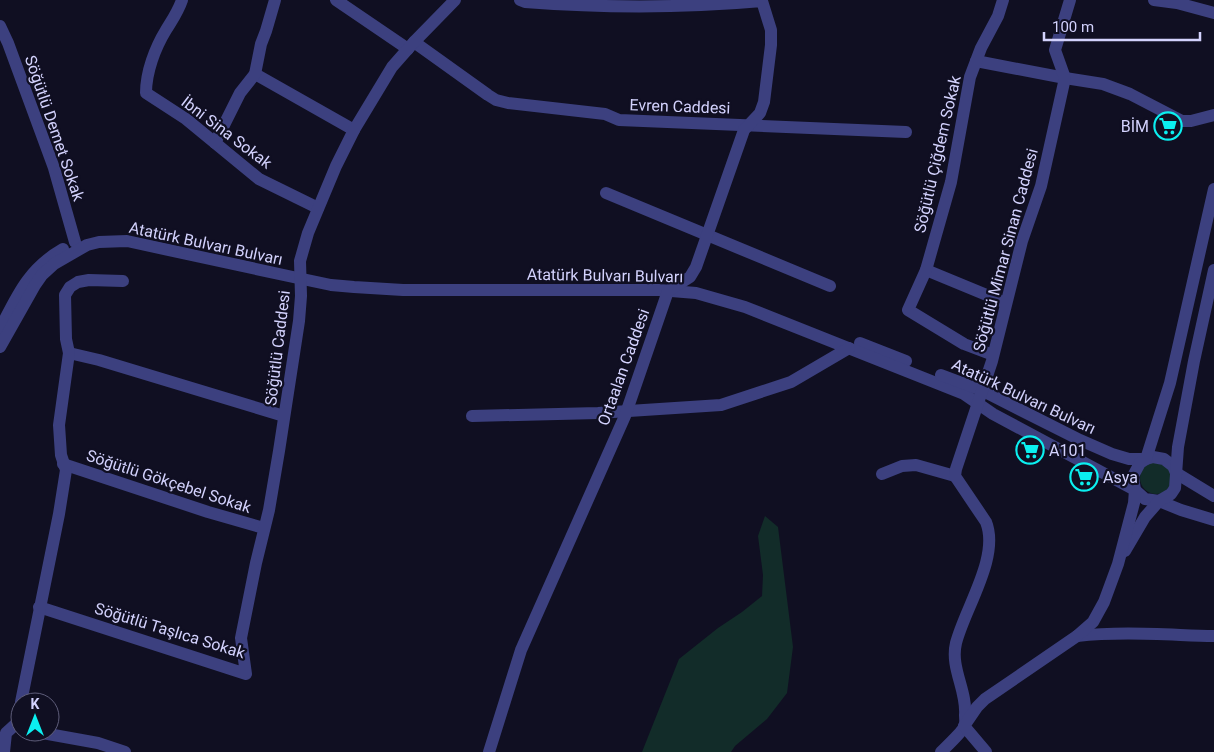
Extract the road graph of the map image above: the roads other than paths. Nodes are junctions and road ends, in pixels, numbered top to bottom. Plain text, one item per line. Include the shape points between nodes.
1 (182, 0) edge
2 (275, 0) edge
3 (336, 0) edge
4 (455, 0) edge
5 (520, 0) edge
6 (1003, 0) edge
7 (1070, 0) edge
8 (1154, 0) edge
9 (597, 3) edge
10 (712, 3) edge
11 (1214, 13) edge
12 (0, 26) edge
13 (411, 45) junction
14 (976, 61) junction
15 (256, 74) junction
16 (1065, 78) junction
17 (1214, 115) edge
18 (750, 124) junction
19 (354, 130) junction
20 (906, 132) dead end
21 (215, 143) junction
22 (1214, 190) edge
23 (606, 193) dead end
24 (318, 208) junction
25 (707, 235) junction
26 (76, 242) junction
27 (926, 270) junction
28 (1214, 270) edge
29 (300, 275) junction
30 (123, 281) dead end
31 (679, 284) junction
32 (830, 286) dead end
33 (668, 291) junction
34 (1006, 303) junction
35 (0, 329) edge
36 (0, 347) edge
37 (849, 348) junction
38 (69, 353) junction
39 (993, 355) junction
40 (981, 390) junction
41 (979, 404) junction
42 (626, 411) junction
43 (284, 416) junction
44 (472, 416) dead end
45 (1146, 459) junction
46 (63, 464) junction
47 (1176, 473) junction
48 (882, 474) dead end
49 (956, 476) junction
50 (1135, 490) junction
51 (1214, 496) edge
52 (1159, 501) junction
53 (1214, 520) edge
54 (264, 528) junction
55 (1118, 564) junction
56 (251, 594) joint
57 (39, 607) junction
58 (1077, 636) junction
59 (1214, 636) edge
60 (23, 692) edge
61 (964, 726) junction
62 (10, 730) edge
63 (60, 736) edge
64 (4, 752) edge
65 (125, 752) edge
66 (489, 752) edge
67 (941, 752) edge
68 (986, 752) edge

1 - 21 street, İbni Sina Sokak via 148,70 146,93
2 - 15 street via 261,44
3 - 13 street, Evren Caddesi
4 - 13 street, Söğütlü Caddesi
5 - 9 street
6 - 14 street, Söğütlü Çiğdem Sokak
7 - 16 street via 1055,50
8 - 11 street
9 - 10 street
10 - 18 street via 762,1 771,30 771,45 764,102 760,113
12 - 26 street, Söğütlü Demet Sokak via 54,168
13 - 18 street, Evren Caddesi via 496,100 508,103 605,114 618,120
13 - 19 street, Söğütlü Caddesi via 392,68
14 - 16 street
14 - 27 street, Söğütlü Çiğdem Sokak via 966,96 951,182
15 - 19 street
15 - 21 street via 240,93
16 - 17 street via 1114,87 1182,121
16 - 34 street, Söğütlü Mimar Sinan Caddesi via 1041,186
18 - 20 street, Evren Caddesi
18 - 25 street via 744,130
19 - 24 street, Söğütlü Caddesi
21 - 24 street, İbni Sina Sokak via 259,179
22 - 45 street via 1172,376
23 - 25 street
24 - 29 street, Söğütlü Caddesi via 302,253
25 - 31 street via 690,277
25 - 32 street
26 - 29 street, Atatürk Bulvarı Bulvarı via 103,234 125,234
26 - 35 street, Atatürk Bulvarı Bulvarı via 34,270
27 - 34 street
27 - 39 street, Söğütlü Çiğdem Sokak via 908,310 964,344
28 - 47 street via 1179,438
29 - 31 street, Atatürk Bulvarı Bulvarı via 364,280
29 - 33 street, Atatürk Bulvarı Bulvarı via 338,286 403,290
29 - 36 street, Atatürk Bulvarı Bulvarı via 127,241 99,242 73,252 42,275
29 - 43 street, Söğütlü Caddesi via 298,322
30 - 38 street via 89,280 70,286 65,295
31 - 33 street
31 - 40 street, Atatürk Bulvarı Bulvarı via 743,298
33 - 37 street, Atatürk Bulvarı Bulvarı via 696,293 744,307
33 - 42 street, Ortaalan Caddesi
34 - 39 street, Söğütlü Mimar Sinan Caddesi
37 - 41 street, Atatürk Bulvarı Bulvarı via 964,394
37 - 42 street via 791,382 746,398 721,405
38 - 43 street
38 - 46 street via 59,424
39 - 40 street, Söğütlü Mimar Sinan Caddesi
40 - 41 street, Söğütlü Mimar Sinan Caddesi
40 - 45 street, Atatürk Bulvarı Bulvarı via 1097,448 1129,459
41 - 49 street, Söğütlü Mimar Sinan Caddesi
41 - 50 street, Atatürk Bulvarı Bulvarı
42 - 44 street
42 - 66 street, Ortaalan Caddesi via 521,650
43 - 54 street, Söğütlü Caddesi
45 - 47 street, Atatürk Bulvarı Bulvarı via 1164,459
45 - 50 street via 1133,476
46 - 54 street, Söğütlü Gökçebel Sokak
46 - 57 street via 66,470 59,514
47 - 51 street, Atatürk Bulvarı Bulvarı
47 - 52 street via 1175,488
48 - 49 street via 902,466 916,465
49 - 61 street via 989,530 988,551 980,579 956,643 956,670 966,704
50 - 52 street, Atatürk Bulvarı Bulvarı via 1145,500
50 - 55 street
52 - 53 street, Atatürk Bulvarı Bulvarı
52 - 55 street via 1145,517
54 - 56 street, Söğütlü Caddesi
55 - 58 street via 1098,615
56 - 57 street, Söğütlü Taşlıca Sokak via 241,638 246,674
57 - 60 street
58 - 59 street
58 - 61 street via 985,699
61 - 67 street
61 - 68 street
62 - 64 street via 6,733
63 - 65 street

